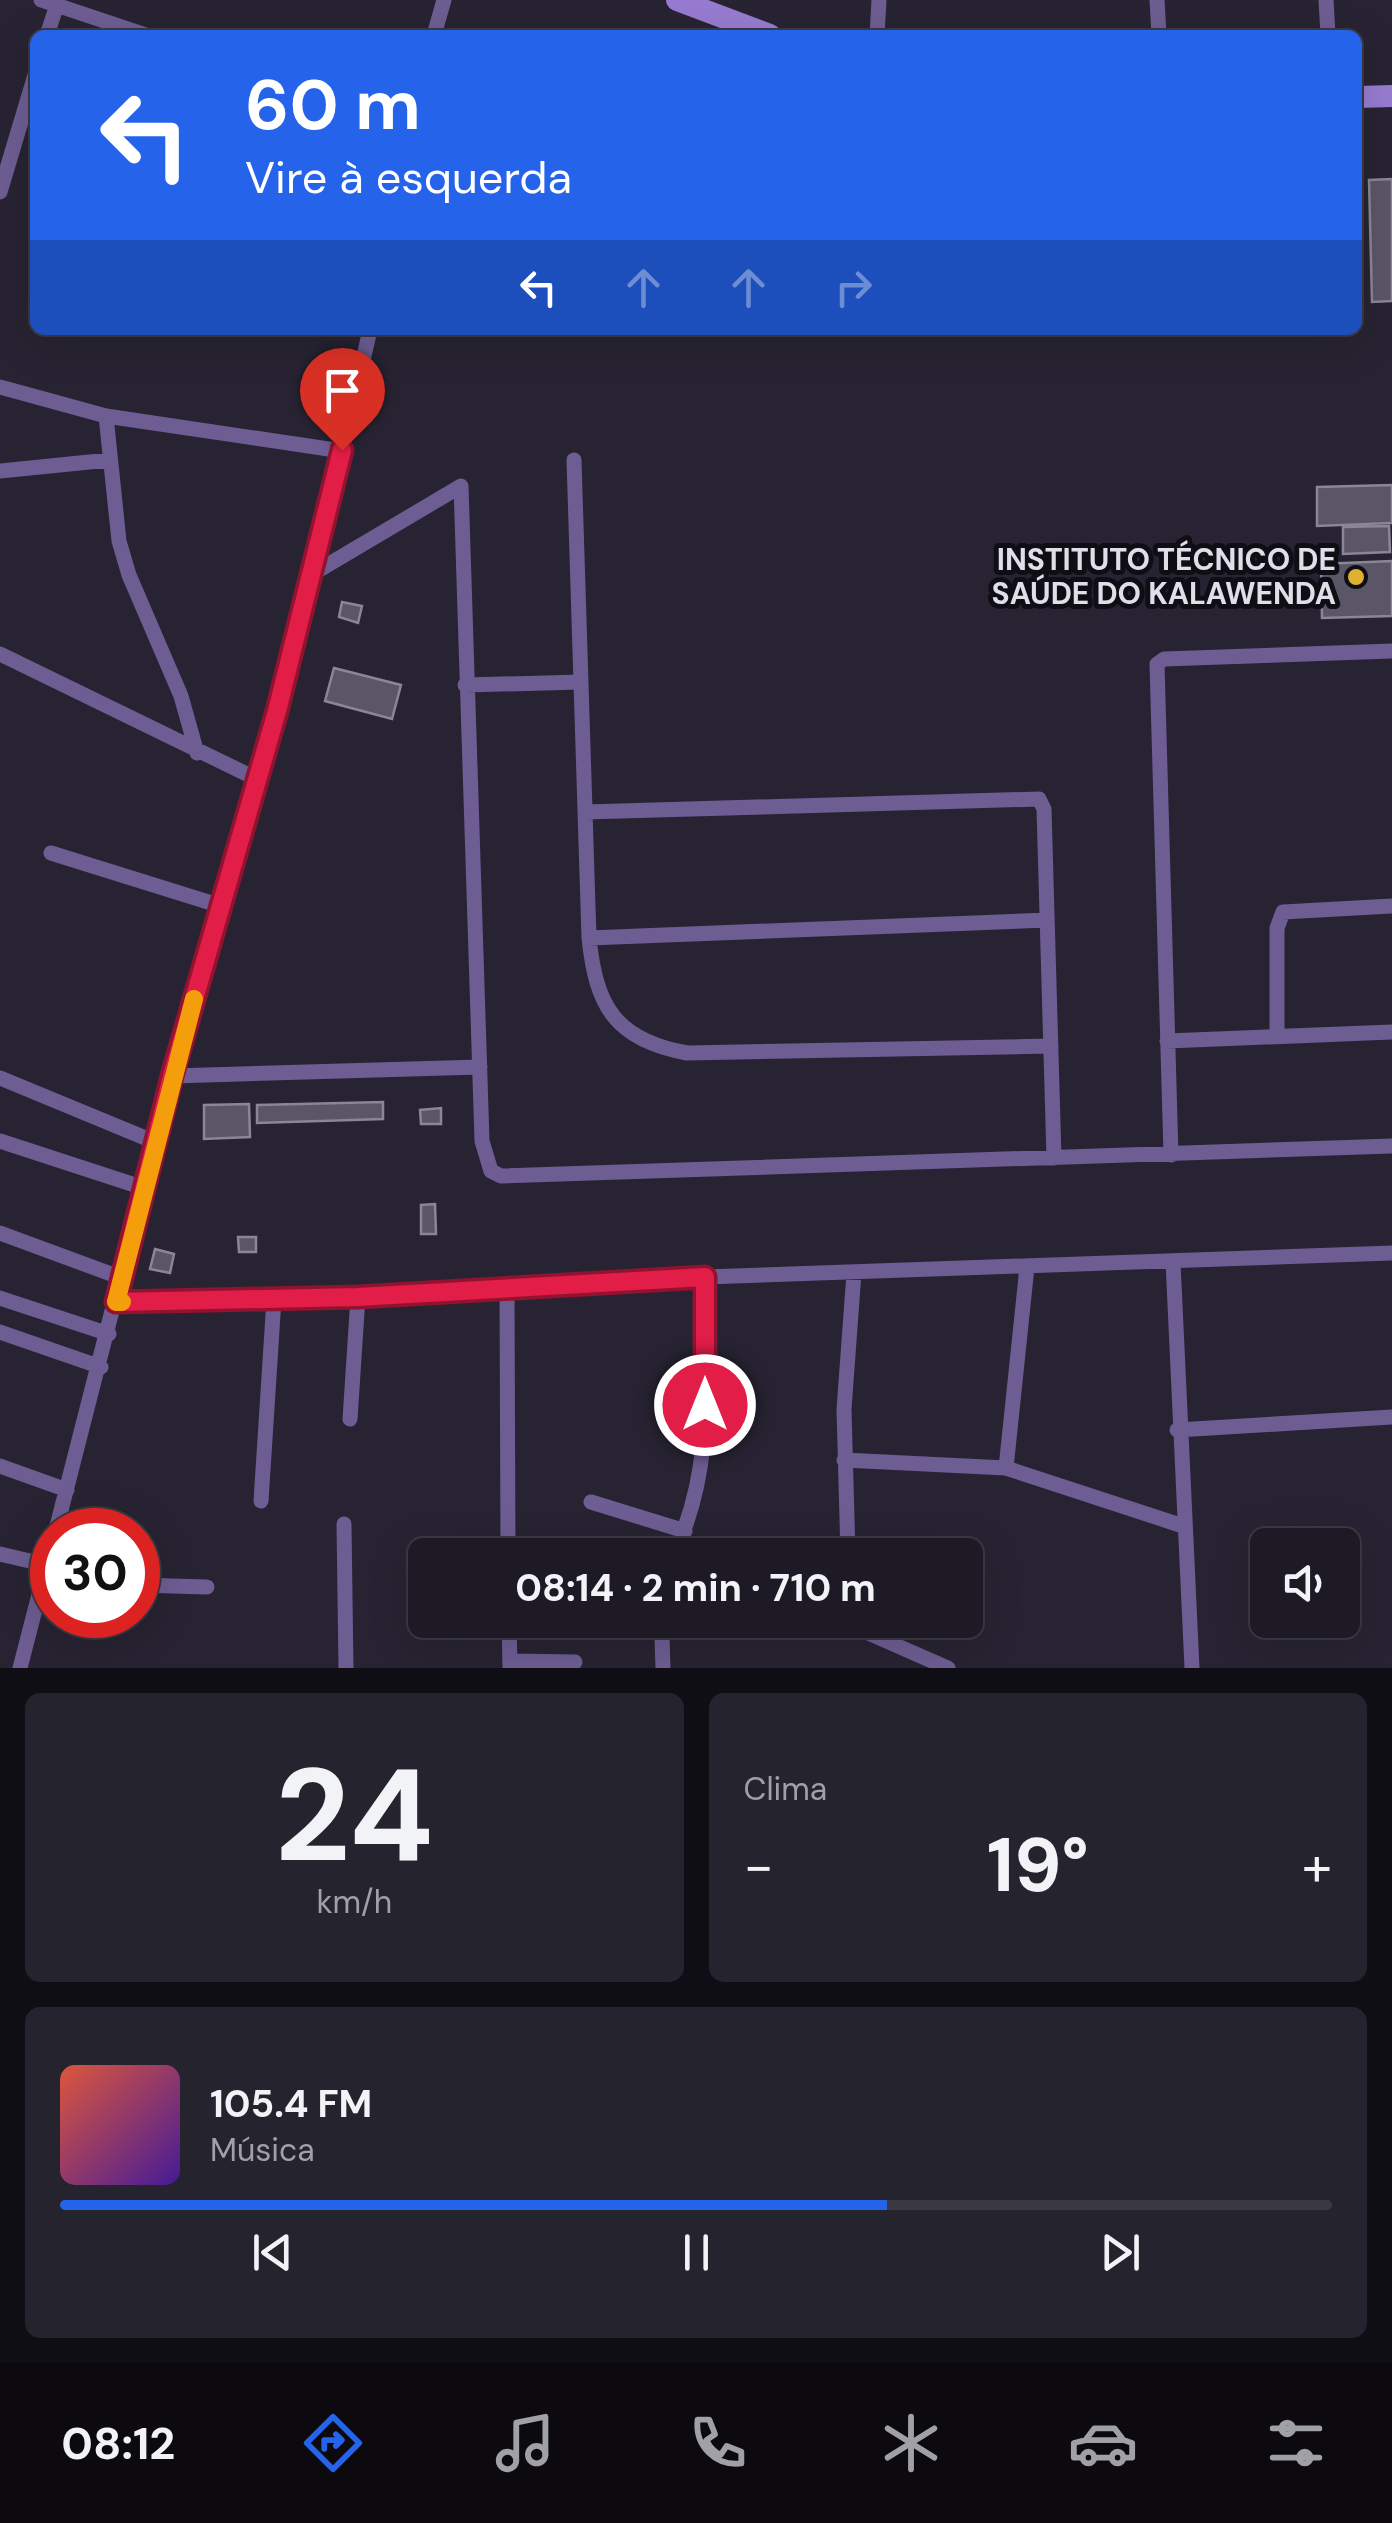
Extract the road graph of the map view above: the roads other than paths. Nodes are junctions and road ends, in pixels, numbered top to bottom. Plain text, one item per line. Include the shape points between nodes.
1 (444, 0) edge
2 (677, 0) edge
3 (879, 0) edge
4 (1157, 0) edge
5 (1326, 0) edge
6 (49, 3) edge
7 (722, 8) edge
8 (48, 30) edge
9 (131, 30) edge
10 (435, 30) edge
11 (755, 30) edge
12 (877, 30) edge
13 (1159, 30) edge
14 (1328, 30) edge
15 (30, 92) edge
16 (1392, 96) edge
17 (1362, 97) edge
18 (0, 192) edge
19 (369, 335) edge
20 (0, 388) edge
21 (106, 416) junction
22 (342, 450) junction
23 (109, 460) junction
24 (574, 460) dead end
25 (0, 471) edge
26 (314, 572) junction
27 (1392, 650) edge
28 (0, 654) edge
29 (580, 682) junction
30 (465, 685) junction
31 (197, 753) junction
32 (258, 780) junction
33 (585, 812) junction
34 (50, 853) dead end
35 (221, 906) junction
36 (1392, 906) edge
37 (1047, 920) junction
38 (589, 938) junction
39 (1392, 1032) edge
40 (1277, 1037) junction
41 (1167, 1041) junction
42 (1050, 1046) junction
43 (480, 1067) junction
44 (172, 1076) junction
45 (0, 1078) edge
46 (0, 1141) edge
47 (155, 1142) junction
48 (1392, 1146) edge
49 (1171, 1155) junction
50 (1054, 1158) junction
51 (144, 1188) junction
52 (0, 1233) edge
53 (1392, 1253) edge
54 (1173, 1262) junction
55 (1027, 1267) junction
56 (854, 1273) junction
57 (705, 1277) junction
58 (122, 1278) junction
59 (506, 1289) junction
60 (358, 1297) junction
61 (0, 1298) edge
62 (274, 1298) junction
63 (116, 1302) junction
64 (0, 1332) edge
65 (109, 1334) junction
66 (101, 1367) junction
67 (1392, 1417) edge
68 (350, 1419) dead end
69 (1177, 1430) junction
70 (844, 1460) junction
71 (0, 1466) edge
72 (1006, 1468) junction
73 (67, 1490) junction
74 (262, 1501) dead end
75 (591, 1502) dead end
76 (62, 1508) edge
77 (344, 1524) dead end
78 (1183, 1526) junction
79 (685, 1531) junction
80 (508, 1538) edge
81 (682, 1538) edge
82 (847, 1538) edge
83 (0, 1554) edge
84 (30, 1561) edge
85 (160, 1586) edge
86 (207, 1587) dead end
87 (30, 1638) edge
88 (509, 1638) edge
89 (662, 1638) edge
90 (878, 1638) edge
91 (574, 1662) dead end
92 (510, 1665) edge
93 (20, 1668) edge
94 (346, 1668) edge
95 (663, 1668) edge
96 (948, 1668) edge
97 (1192, 1668) edge

1 - 10 street
2 - 7 street
3 - 12 street
4 - 13 street
5 - 14 street
6 - 8 street
6 - 9 street
7 - 11 street
15 - 18 street
16 - 17 street
19 - 22 street
20 - 21 street
21 - 22 street
21 - 23 street
22 - 26 street
23 - 25 street
23 - 31 street via 128,575 181,696
24 - 29 street
26 - 30 street via 461,486
26 - 32 street
27 - 41 street via 1157,664
28 - 31 street
29 - 30 street
29 - 33 street
30 - 43 street
31 - 32 street
32 - 35 street
33 - 37 street via 1032,796 1044,809
33 - 38 street
34 - 35 street
35 - 44 street
36 - 40 street via 1283,912 1276,928
37 - 38 street
37 - 42 street
38 - 42 street via 604,1005 640,1041 664,1049
39 - 40 street
40 - 41 street
41 - 49 street
42 - 50 street
43 - 44 street
43 - 50 street via 486,1162 501,1176
44 - 47 street
45 - 47 street
46 - 51 street
47 - 51 street
48 - 49 street
49 - 50 street
51 - 58 street
52 - 58 street
53 - 54 street
54 - 55 street
54 - 69 street
55 - 56 street
55 - 72 street
56 - 57 street
56 - 70 street
57 - 59 street
57 - 79 street via 705,1405 698,1489
58 - 63 street
59 - 60 street
59 - 80 street
60 - 62 street
60 - 68 street
61 - 65 street
62 - 63 street
62 - 74 street
63 - 65 street
64 - 66 street
65 - 66 street
66 - 73 street
67 - 69 street
69 - 78 street
70 - 72 street
70 - 82 street
71 - 73 street
72 - 78 street
73 - 76 street
75 - 79 street
77 - 94 street
78 - 97 street
79 - 81 street
83 - 84 street
85 - 86 street
87 - 93 street
88 - 92 street
89 - 95 street
90 - 96 street
91 - 92 street

